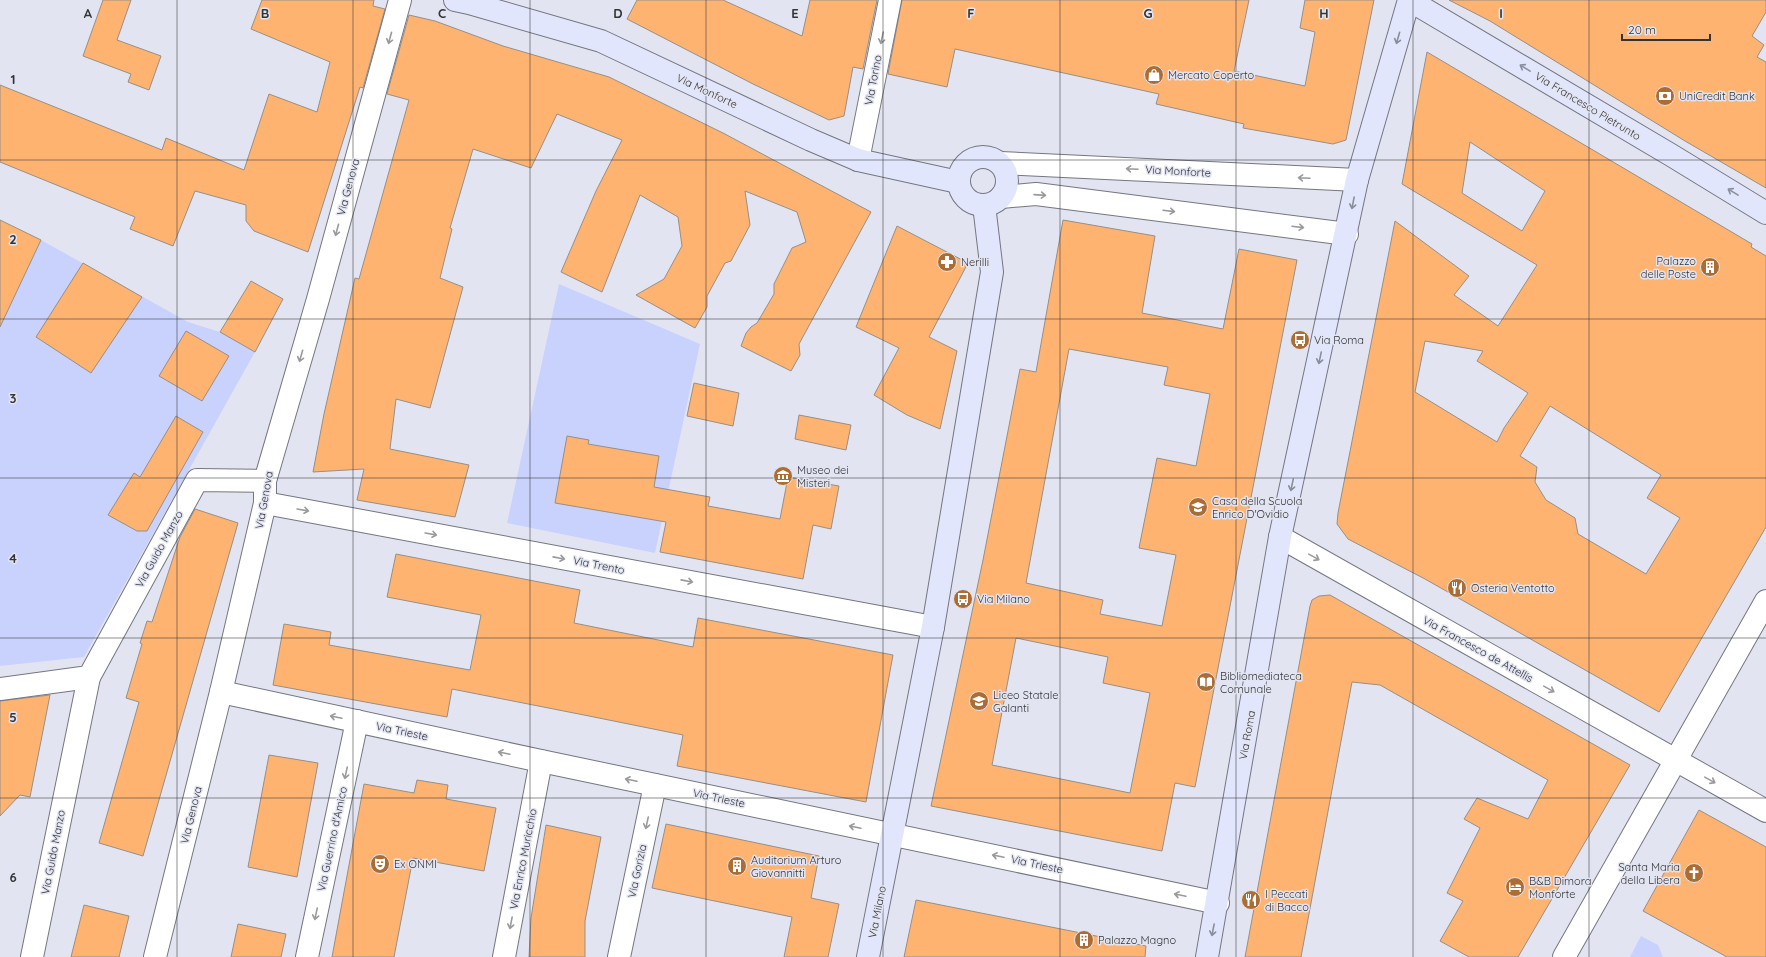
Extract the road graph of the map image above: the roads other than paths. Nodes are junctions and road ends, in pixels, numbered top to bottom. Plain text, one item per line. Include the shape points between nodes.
1 (400, 0) edge
2 (890, 0) edge
3 (1409, 0) edge
4 (465, 1) edge
5 (858, 160) junction
6 (1000, 163) junction
7 (1357, 180) junction
8 (958, 182) junction
9 (992, 201) junction
10 (1766, 213) edge
11 (1347, 234) junction
12 (265, 481) junction
13 (265, 503) junction
14 (1280, 538) junction
15 (1766, 601) edge
16 (933, 627) junction
17 (89, 677) junction
18 (0, 689) edge
19 (221, 692) junction
20 (357, 721) junction
21 (541, 761) junction
22 (1676, 761) junction
23 (655, 785) junction
24 (1766, 811) edge
25 (893, 834) junction
26 (1218, 902) junction
27 (32, 957) edge
28 (155, 957) edge
29 (307, 957) edge
30 (504, 957) edge
31 (619, 957) edge
32 (868, 957) edge
33 (1207, 957) edge
34 (1564, 957) edge

1 -> 12 street, Via Genova
2 -> 5 street, Via Torino
3 -> 7 street, Via Roma
10 -> 3 street, Via Francesco Pietrunto
4 - 5 street, Via Monforte via 601,41
5 - 8 street, Via Monforte
7 -> 6 street, Via Monforte
6 - 8 street via 987,157 972,158 960,172
6 - 9 street via 1005,170 1006,189
7 -> 11 street, Via Roma
8 - 9 street via 960,191 974,204
9 -> 11 street via 1036,194
9 - 16 street, Via Milano via 992,272
11 -> 14 street, Via Roma
12 - 13 street, Via Genova
12 - 17 street, Via Guido Manzo via 197,480
13 -> 16 street, Via Trento
13 - 19 street, Via Genova
14 -> 22 street, Via Francesco de Attellis
14 - 26 street, Via Roma
15 - 22 street
16 - 25 street, Via Milano
17 - 18 street
17 - 27 street, Via Guido Manzo
20 -> 19 street, Via Trieste
19 - 28 street, Via Genova
21 -> 20 street, Via Trieste
20 -> 29 street, Via Guerrino d'Amico
23 -> 21 street, Via Trieste
21 -> 30 street, Via Enrico Muricchio
22 -> 24 street, Via Francesco de Attellis
22 - 34 street
25 -> 23 street, Via Trieste
23 -> 31 street, Via Gorizia
26 -> 25 street, Via Trieste
25 - 32 street, Via Milano
26 -> 33 street, Via Roma

